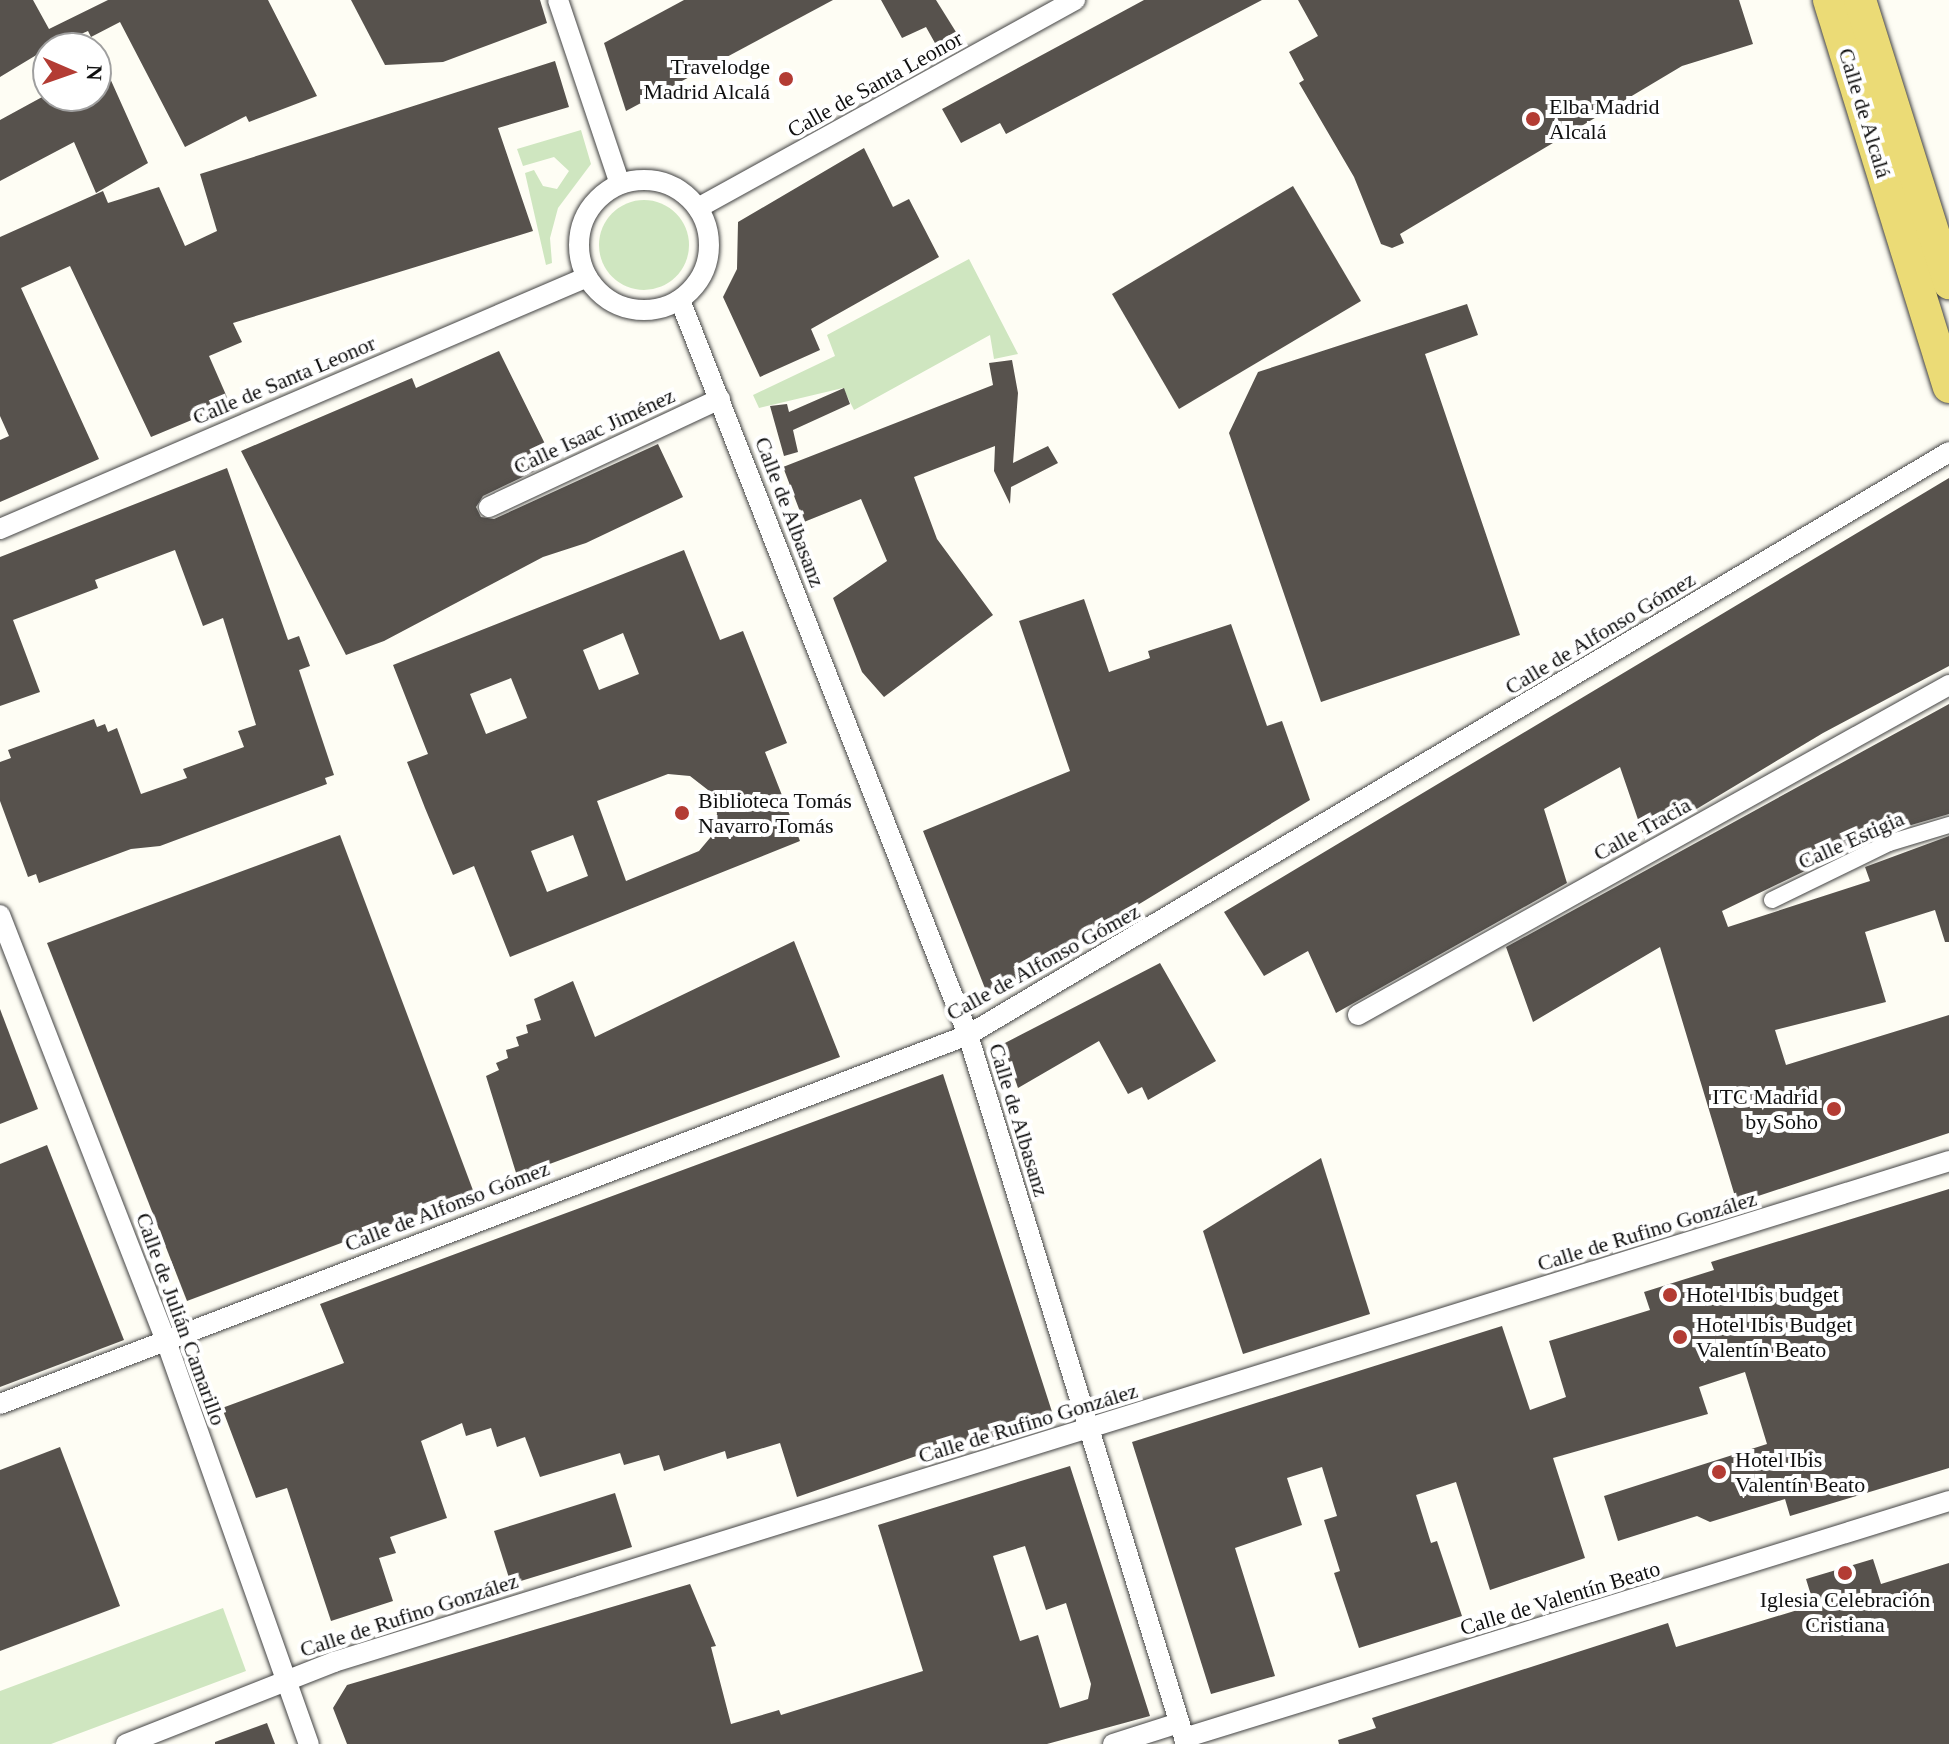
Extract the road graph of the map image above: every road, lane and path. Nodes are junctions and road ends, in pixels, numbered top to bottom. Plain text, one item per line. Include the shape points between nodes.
1 (558, 0) edge
2 (1075, 0) edge
3 (1829, 0) edge
4 (1860, 0) edge
5 (1840, 34) junction
6 (1905, 144) junction
7 (620, 184) junction
8 (1890, 192) junction
9 (698, 208) junction
10 (587, 277) junction
11 (1949, 281) edge
12 (680, 300) junction
13 (1949, 387) edge
14 (720, 399) junction
15 (1949, 452) edge
16 (489, 507) dead end
17 (0, 529) edge
18 (1949, 685) edge
19 (1949, 825) edge
20 (1772, 900) dead end
21 (0, 915) edge
22 (1358, 1015) dead end
23 (968, 1035) junction
24 (1949, 1161) edge
25 (165, 1338) junction
26 (0, 1404) edge
27 (1088, 1429) junction
28 (1949, 1501) edge
29 (286, 1680) junction
30 (1183, 1735) edge
31 (126, 1744) edge
32 (309, 1744) edge
33 (1113, 1744) edge

1 - 7 street
2 - 9 street, Calle de Santa Leonor
3 - 5 main road, Calle de Alcalá
4 - 6 main road, Calle de Alcalá
5 - 6 street, Calle de Alcalá
5 - 8 main road, Calle de Alcalá
6 - 11 main road, Calle de Alcalá
7 - 9 street via 663,182
7 - 10 street via 587,213 580,234
8 - 11 street, Calle de Alcalá via 1914,220 1930,276
8 - 13 main road, Calle de Alcalá
9 - 12 street via 708,237 706,267
10 - 12 street via 601,294 629,308 661,308
10 - 17 street, Calle de Santa Leonor
12 - 14 street, Calle de Albasanz
14 - 16 street, Calle Isaac Jiménez
14 - 23 street, Calle de Albasanz
15 - 23 street, Calle de Alfonso Gómez
18 - 22 street, Calle Tracia
19 - 20 street, Calle Estigia via 1889,843
21 - 25 street, Calle de Julián Camarillo
23 - 25 street, Calle de Alfonso Gómez
23 - 27 street, Calle de Albasanz
24 - 27 street, Calle de Rufino González
25 - 26 street, Calle de Alfonso Gómez
25 - 29 street, Calle de Julián Camarillo
27 - 29 street, Calle de Rufino González
27 - 30 street, Calle de Albasanz
28 - 30 street, Calle de Valentín Beato
29 - 31 street, Calle de Rufino González
29 - 32 street, Calle de Julián Camarillo
30 - 33 street, Calle de Valentín Beato

